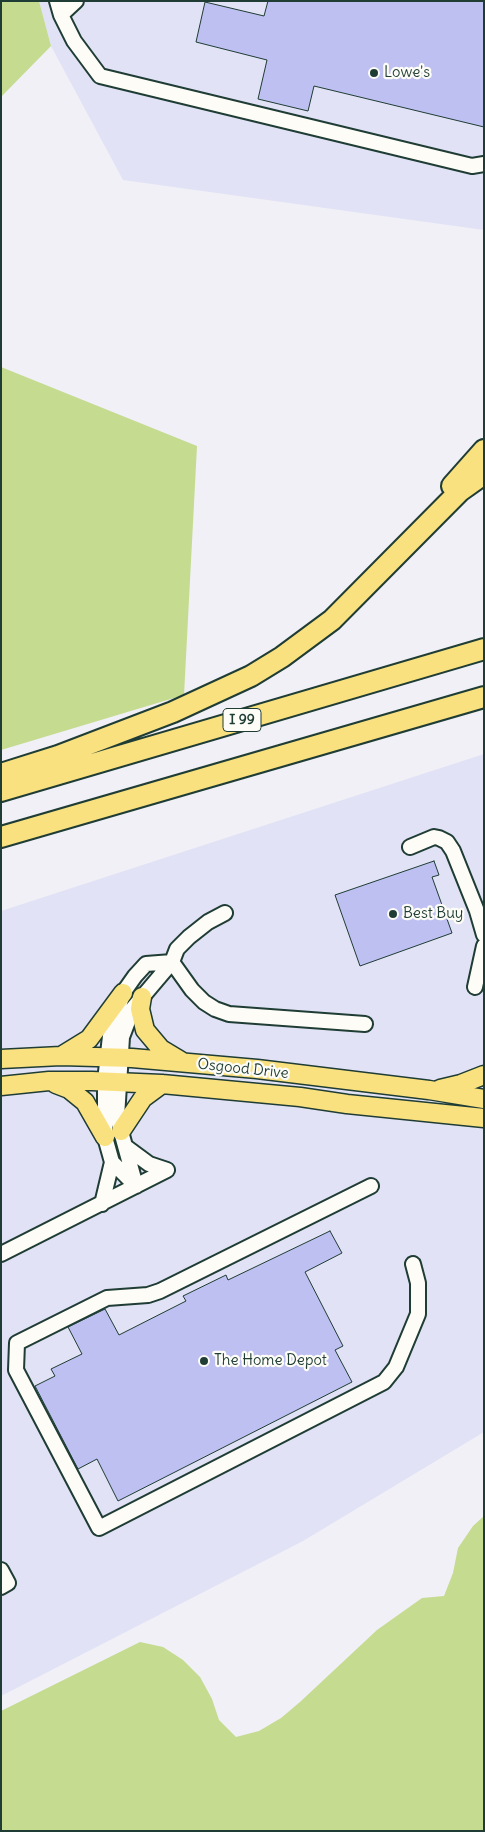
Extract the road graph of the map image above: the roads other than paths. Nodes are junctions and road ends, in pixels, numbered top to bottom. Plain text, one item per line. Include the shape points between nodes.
1 (76, 1) edge
2 (59, 8) edge
3 (484, 164) edge
4 (484, 450) edge
5 (484, 474) edge
6 (374, 578) junction
7 (484, 649) edge
8 (484, 698) edge
9 (1, 774) edge
10 (1, 790) edge
11 (1, 837) edge
12 (410, 847) dead end
13 (225, 913) dead end
14 (484, 935) edge
15 (484, 946) edge
16 (172, 962) junction
17 (475, 987) dead end
18 (123, 994) junction
19 (142, 997) junction
20 (365, 1024) dead end
21 (61, 1056) junction
22 (114, 1057) junction
23 (1, 1059) edge
24 (184, 1063) junction
25 (484, 1075) edge
26 (48, 1081) junction
27 (112, 1081) junction
28 (162, 1084) junction
29 (1, 1086) edge
30 (430, 1090) junction
31 (484, 1099) edge
32 (484, 1118) edge
33 (117, 1138) junction
34 (112, 1162) junction
35 (136, 1186) junction
36 (371, 1186) dead end
37 (102, 1204) junction
38 (1, 1254) edge
39 (413, 1264) dead end
40 (1, 1570) edge
41 (1, 1587) edge

1 - 2 lane
2 - 3 lane via 74,41 100,76 472,166
4 - 6 highway
5 - 6 highway via 460,491
6 - 9 highway via 310,638 251,676 173,712
7 - 10 highway, I 99
8 - 11 highway
12 - 14 lane via 434,838 446,842 454,852
13 - 16 lane via 189,937 177,950
15 - 17 lane
16 - 18 lane via 146,964
16 - 19 lane
16 - 20 lane via 192,990 204,1002 222,1012
18 - 21 main road via 89,1039
18 - 22 lane via 110,1036
19 - 22 lane via 127,1020
19 - 24 main road via 140,1009 145,1030 161,1049
21 - 22 main road, Osgood Drive
21 - 23 main road, Osgood Drive
22 - 24 main road, Osgood Drive
22 - 27 lane
24 - 30 main road, Osgood Drive
25 - 30 main road via 447,1088
26 - 27 main road, Osgood Drive
26 - 29 main road, Osgood Drive
26 - 33 main road via 77,1093
27 - 28 main road, Osgood Drive
27 - 33 lane
28 - 32 main road, Osgood Drive via 300,1096
28 - 33 main road via 143,1098
30 - 31 main road, Osgood Drive
33 - 34 lane
33 - 35 lane
33 - 35 lane via 150,1164 167,1170
34 - 35 lane
34 - 37 lane
35 - 37 lane
36 - 39 lane via 160,1291 107,1298 18,1343 16,1370 99,1528 384,1382 396,1367 418,1314 420,1298
37 - 38 lane
40 - 41 lane via 8,1583

